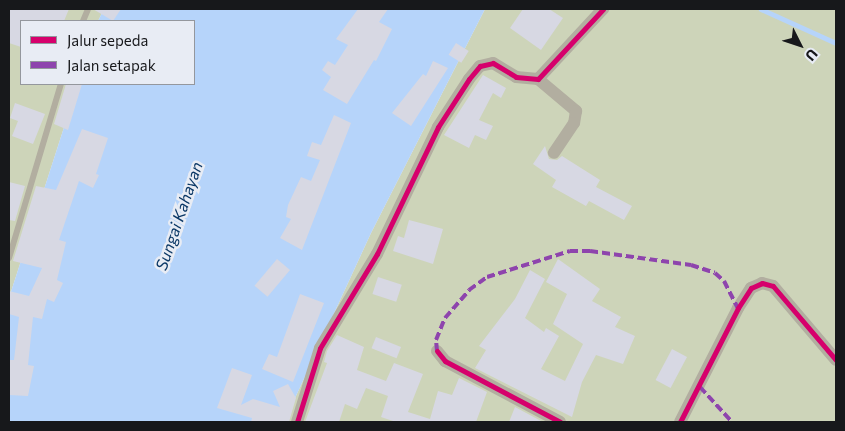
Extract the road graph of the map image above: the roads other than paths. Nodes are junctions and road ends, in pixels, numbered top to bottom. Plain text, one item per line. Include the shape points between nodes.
1 (603, 9) edge
2 (538, 79) junction
3 (60, 85) edge
4 (554, 153) dead end
5 (9, 258) edge
6 (437, 351) dead end
7 (836, 360) edge
8 (297, 422) edge
9 (560, 422) edge
10 (680, 422) edge

1 - 2 street
2 - 4 street via 576,111 574,123
2 - 8 street via 516,77 493,64 480,66 469,79 438,127 377,254 320,348
3 - 5 lane
6 - 9 street via 445,361
7 - 10 street via 773,286 762,283 751,288 738,308

